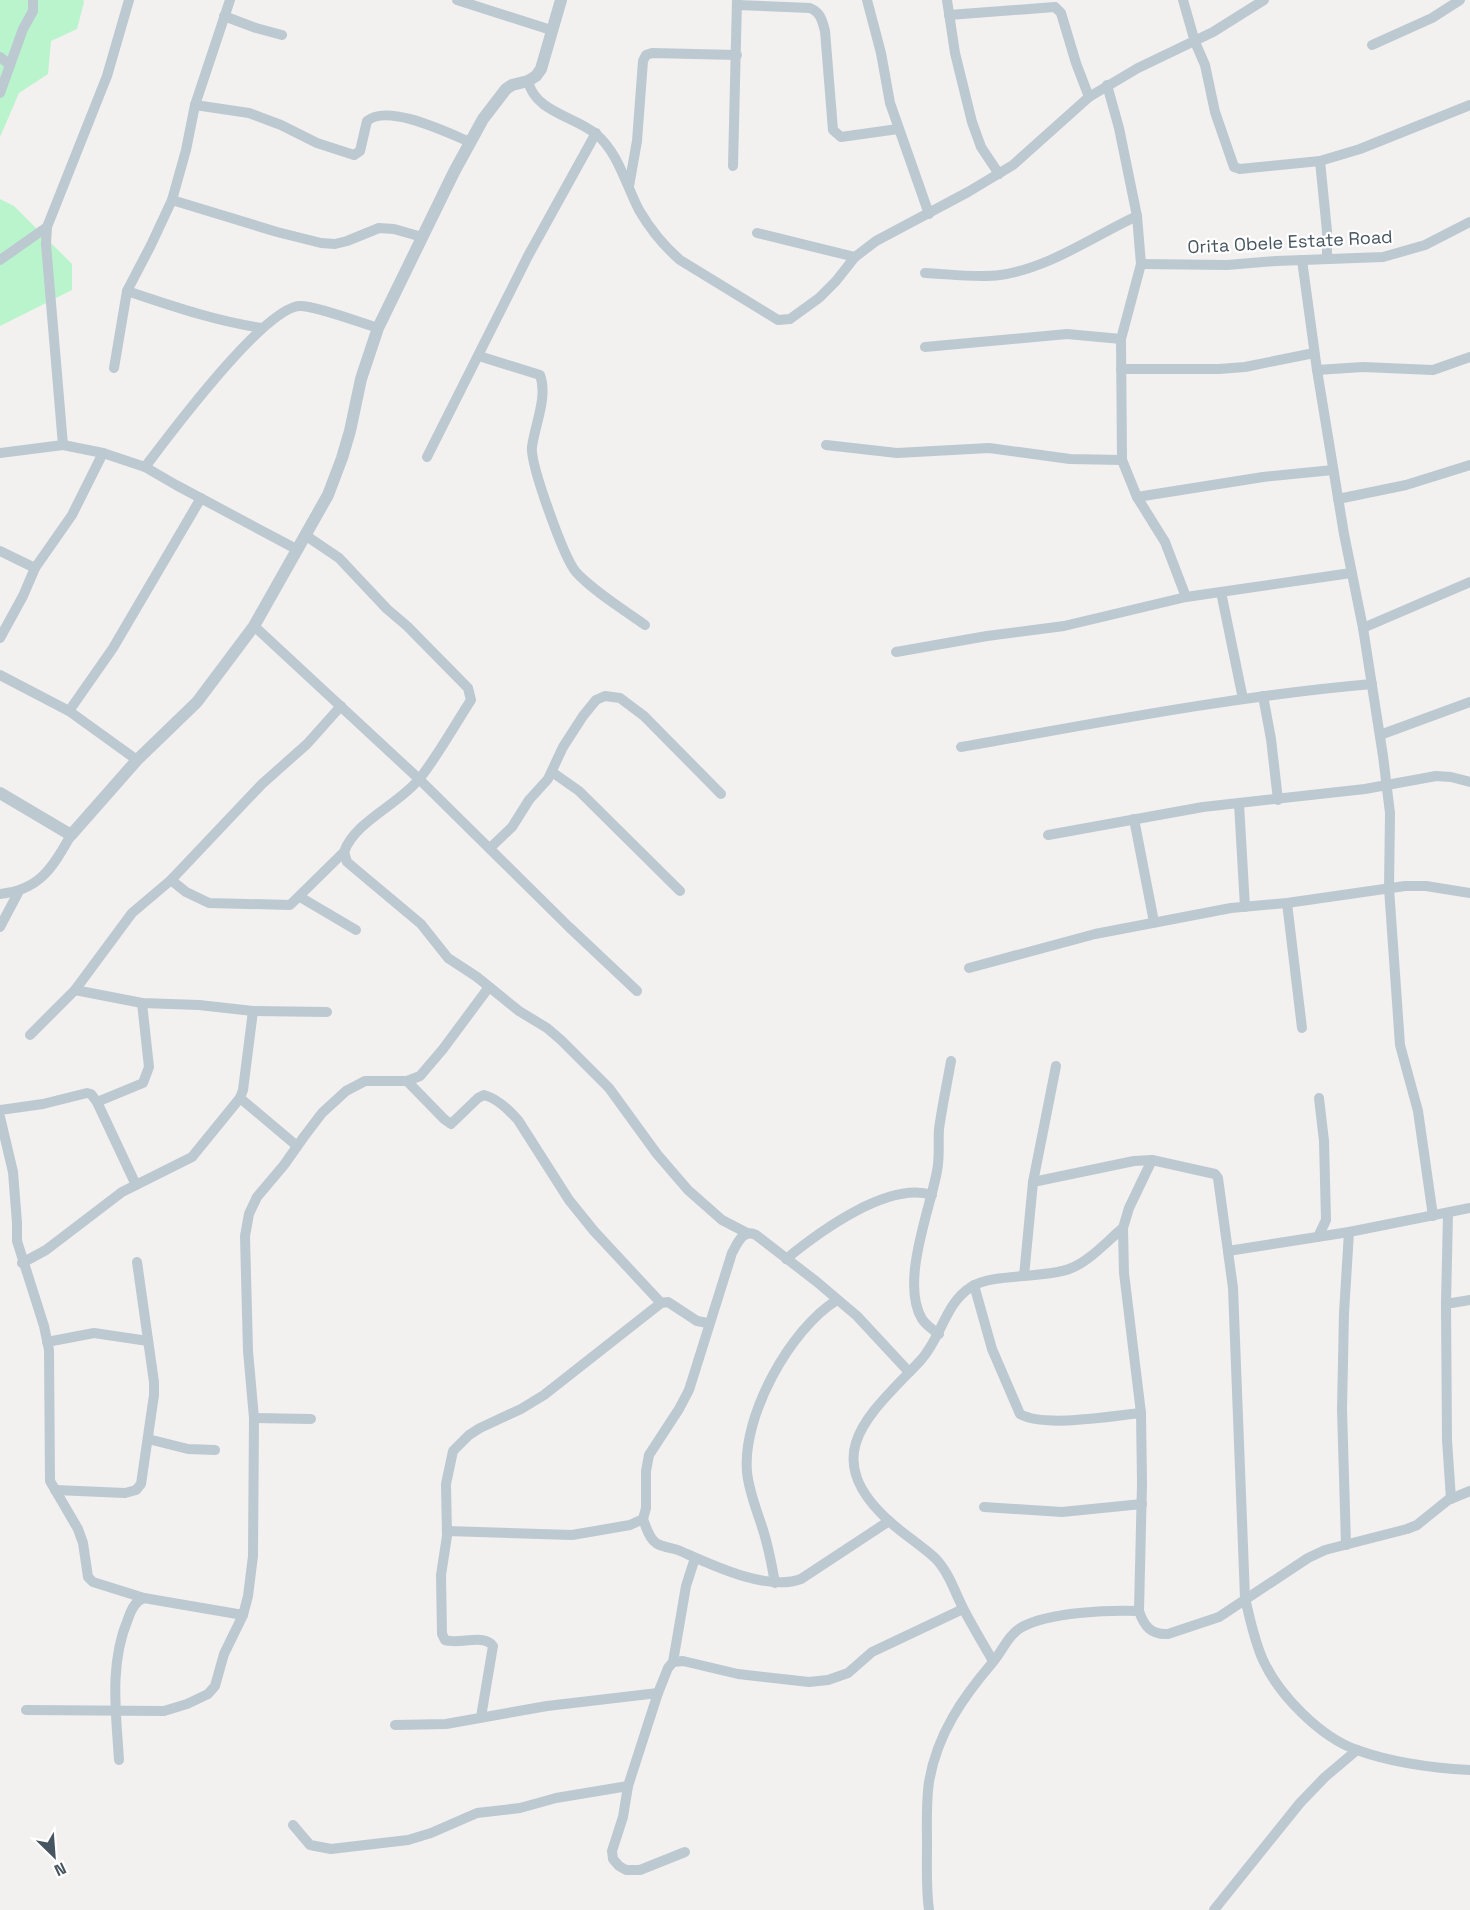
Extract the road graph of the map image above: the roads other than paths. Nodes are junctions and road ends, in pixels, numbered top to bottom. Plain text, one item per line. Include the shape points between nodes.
1 (33, 0) edge
2 (129, 0) edge
3 (230, 0) edge
4 (457, 0) edge
5 (561, 0) edge
6 (867, 0) edge
7 (947, 0) edge
8 (1183, 0) edge
9 (1264, 0) edge
10 (1460, 0) edge
11 (737, 2) edge
12 (949, 15) junction
13 (224, 16) junction
14 (551, 30) junction
15 (282, 35) dead end
16 (1195, 42) junction
17 (1372, 45) dead end
18 (736, 55) junction
19 (0, 57) edge
20 (10, 65) junction
21 (528, 81) junction
22 (1107, 86) junction
23 (0, 93) edge
24 (1089, 97) junction
25 (195, 105) junction
26 (1470, 105) edge
27 (898, 129) junction
28 (596, 134) junction
29 (470, 142) junction
30 (1320, 161) junction
31 (733, 166) dead end
32 (999, 174) junction
33 (629, 186) junction
34 (172, 200) junction
35 (928, 214) junction
36 (1137, 216) junction
37 (1470, 222) edge
38 (47, 227) junction
39 (757, 233) dead end
40 (422, 237) junction
41 (855, 257) junction
42 (1327, 258) junction
43 (0, 260) edge
44 (1302, 260) junction
45 (1142, 264) junction
46 (925, 273) dead end
47 (127, 291) junction
48 (262, 328) junction
49 (378, 328) junction
50 (1121, 339) junction
51 (925, 347) dead end
52 (1314, 353) junction
53 (478, 356) junction
54 (1470, 357) edge
55 (114, 368) dead end
56 (1121, 369) junction
57 (1317, 370) junction
58 (63, 445) junction
59 (826, 445) dead end
60 (0, 453) edge
61 (103, 453) junction
62 (427, 457) dead end
63 (1122, 460) junction
64 (1470, 465) edge
65 (145, 466) junction
66 (1333, 470) junction
67 (1137, 496) junction
68 (201, 498) junction
69 (1338, 499) junction
70 (305, 536) junction
71 (298, 550) junction
72 (0, 551) edge
73 (35, 568) junction
74 (1351, 573) junction
75 (1470, 582) edge
76 (1221, 592) junction
77 (1186, 597) junction
78 (645, 625) dead end
79 (254, 626) junction
80 (1363, 628) junction
81 (0, 638) edge
82 (896, 652) dead end
83 (0, 675) edge
84 (1372, 684) junction
85 (1263, 696) junction
86 (1242, 699) junction
87 (1470, 702) edge
88 (341, 706) junction
89 (69, 711) junction
90 (1380, 735) junction
91 (961, 747) dead end
92 (137, 760) junction
93 (552, 772) junction
94 (419, 779) junction
95 (1470, 782) edge
96 (1387, 784) junction
97 (0, 793) edge
98 (721, 794) dead end
99 (1278, 800) junction
100 (1239, 804) junction
101 (1134, 819) junction
102 (71, 835) junction
103 (1048, 835) dead end
104 (490, 848) junction
105 (344, 852) junction
106 (171, 880) junction
107 (1389, 888) junction
108 (680, 891) dead end
109 (18, 893) junction
110 (1470, 893) edge
111 (0, 894) edge
112 (300, 897) junction
113 (1287, 903) junction
114 (1245, 907) junction
115 (1154, 922) junction
116 (0, 927) edge
117 (356, 930) dead end
118 (969, 968) dead end
119 (489, 987) junction
120 (75, 990) junction
121 (638, 991) dead end
122 (142, 1003) junction
123 (253, 1011) junction
124 (327, 1012) dead end
125 (1302, 1029) dead end
126 (30, 1035) dead end
127 (951, 1061) dead end
128 (1056, 1066) dead end
129 (407, 1081) junction
130 (240, 1098) junction
131 (1319, 1098) dead end
132 (97, 1102) junction
133 (0, 1110) edge
134 (0, 1117) edge
135 (297, 1146) junction
136 (1152, 1160) junction
137 (1033, 1182) junction
138 (136, 1185) junction
139 (932, 1195) junction
140 (1470, 1208) edge
141 (1448, 1213) junction
142 (1433, 1216) junction
143 (1326, 1220) junction
144 (1123, 1228) junction
145 (1349, 1232) junction
146 (747, 1233) junction
147 (1335, 1234) junction
148 (1318, 1237) junction
149 (1228, 1251) junction
150 (786, 1258) junction
151 (137, 1262) dead end
152 (22, 1263) junction
153 (1023, 1276) junction
154 (974, 1285) junction
155 (837, 1300) junction
156 (1470, 1300) edge
157 (661, 1303) junction
158 (1446, 1304) junction
159 (708, 1323) junction
160 (939, 1334) junction
161 (148, 1341) junction
162 (47, 1342) junction
163 (909, 1372) junction
164 (1141, 1413) junction
165 (254, 1418) junction
166 (311, 1419) dead end
167 (148, 1439) junction
168 (215, 1450) dead end
169 (55, 1490) junction
170 (1470, 1491) edge
171 (1451, 1499) junction
172 (1142, 1504) junction
173 (984, 1507) dead end
174 (643, 1519) junction
175 (889, 1521) junction
176 (447, 1531) junction
177 (1346, 1545) junction
178 (695, 1558) junction
179 (775, 1583) junction
180 (144, 1598) junction
181 (1245, 1598) junction
182 (963, 1609) junction
183 (1140, 1611) junction
184 (243, 1615) junction
185 (993, 1661) junction
186 (673, 1662) junction
187 (658, 1694) junction
188 (26, 1710) dead end
189 (116, 1712) junction
190 (481, 1717) junction
191 (395, 1725) dead end
192 (1357, 1750) junction
193 (119, 1760) dead end
194 (1470, 1770) edge
195 (628, 1786) junction
196 (293, 1825) dead end
197 (685, 1852) dead end
198 (929, 1910) edge
199 (1214, 1910) edge

1 - 20 street via 33,11
2 - 38 street via 106,76
3 - 13 street
4 - 14 street
5 - 14 street
6 - 27 street
7 - 12 street
8 - 16 street
9 - 16 street
10 - 17 street via 1432,18
11 - 18 street
11 - 27 street via 816,10 825,31 833,130 841,137
12 - 24 street via 1054,7 1061,13
12 - 32 street via 972,122 981,147
13 - 15 street
13 - 25 street
14 - 21 street via 541,69
16 - 22 street
16 - 30 street via 1234,167
18 - 31 street
18 - 33 street via 646,56
19 - 20 street
20 - 23 street
21 - 28 street via 540,103
21 - 29 street via 506,88
22 - 24 street
22 - 36 street
24 - 32 street
25 - 29 street via 249,113 354,155 360,151 367,122 376,117 399,117 427,124
25 - 34 street
26 - 30 street
27 - 35 street
28 - 33 street
28 - 53 street via 537,238
29 - 40 street
30 - 42 street
32 - 35 street
33 - 41 street via 640,210 680,260 778,320 790,319 819,298
34 - 40 street via 321,243 347,241 379,228
34 - 47 street
35 - 41 street via 876,241
36 - 45 street
36 - 46 street via 1017,272
37 - 42 street, Orita Obele Estate Road via 1399,254
38 - 43 street
38 - 58 street
39 - 41 street
40 - 49 street
42 - 44 street, Orita Obele Estate Road
44 - 45 street, Orita Obele Estate Road via 1227,265
44 - 52 street
45 - 50 street
47 - 48 street via 194,314
47 - 55 street
48 - 49 street via 290,308 303,306
48 - 65 street via 225,367
49 - 70 street via 366,360 342,458 328,495
50 - 51 street via 1068,334
50 - 56 street
52 - 56 street via 1236,368
52 - 57 street
53 - 62 street
53 - 78 street via 540,375 539,417 531,449 536,474 567,558 577,574
54 - 57 street via 1433,370
56 - 63 street
57 - 66 street
58 - 60 street
58 - 61 street
59 - 63 street via 897,453 989,448 1070,459
61 - 65 street
61 - 73 street via 72,515
63 - 67 street
64 - 69 street via 1406,485
65 - 68 street
66 - 67 street
66 - 69 street
67 - 77 street via 1165,542
68 - 71 street
68 - 89 street via 113,648
69 - 74 street
70 - 71 street
70 - 94 street via 339,558 471,694 471,700
71 - 79 street
72 - 73 street
73 - 81 street
74 - 76 street
74 - 80 street
75 - 80 street
76 - 77 street
76 - 86 street
77 - 82 street via 1064,626
79 - 88 street
79 - 92 street via 197,702
80 - 84 street
83 - 89 street
84 - 85 street
84 - 90 street
85 - 86 street
85 - 99 street
86 - 91 street
87 - 90 street
88 - 94 street
88 - 106 street
89 - 92 street
90 - 96 street
92 - 102 street
93 - 98 street via 583,716 596,700 611,696 644,716
93 - 104 street via 512,827
93 - 108 street via 579,791
94 - 104 street
94 - 105 street via 362,828
95 - 96 street via 1436,776
96 - 99 street
96 - 107 street
97 - 102 street
99 - 100 street
100 - 101 street
100 - 114 street
101 - 103 street
101 - 115 street
102 - 109 street via 46,873
104 - 121 street
105 - 112 street
105 - 119 street via 347,862 421,924 448,958
106 - 112 street via 209,903 282,906
106 - 120 street via 132,913
107 - 110 street via 1426,886
107 - 113 street
107 - 142 street via 1400,1045 1419,1111
109 - 111 street
109 - 116 street
112 - 117 street
113 - 114 street
113 - 125 street
114 - 115 street
115 - 118 street
119 - 129 street via 426,1071
119 - 146 street via 547,1028 587,1065 688,1190 722,1220
120 - 122 street
120 - 126 street
122 - 123 street
122 - 132 street via 150,1067 147,1076 142,1083
123 - 124 street
123 - 130 street
127 - 139 street
128 - 137 street
129 - 135 street via 373,1079 355,1084 322,1113
129 - 157 street via 451,1124 484,1095 508,1110 594,1231
130 - 135 street
130 - 138 street via 192,1157
131 - 143 street
132 - 133 street via 87,1093
132 - 138 street
134 - 152 street via 13,1172
135 - 165 street via 257,1197 245,1236
136 - 137 street
136 - 144 street
136 - 149 street via 1215,1174
137 - 153 street
138 - 152 street
139 - 150 street via 915,1191 873,1202 826,1228
139 - 160 street via 920,1238 915,1282 920,1314
140 - 141 street
141 - 142 street
141 - 158 street
142 - 145 street
143 - 147 street
143 - 148 street
144 - 153 street via 1077,1266 1046,1275
144 - 164 street via 1124,1273
145 - 147 street
145 - 177 street via 1342,1409
146 - 150 street via 756,1235
146 - 159 street via 732,1253
147 - 148 street
148 - 149 street
149 - 181 street
150 - 155 street
151 - 161 street
152 - 162 street
153 - 154 street
154 - 160 street via 958,1297
154 - 164 street via 992,1348 1020,1414 1052,1421
155 - 163 street
155 - 179 street via 822,1309 788,1349 750,1430 747,1473
156 - 158 street
157 - 159 street via 668,1302 697,1321
157 - 176 street via 544,1395 480,1428 460,1443 450,1458 446,1484
158 - 171 street
159 - 174 street via 688,1390 649,1455
160 - 163 street via 932,1348
161 - 162 street via 94,1333
161 - 167 street via 154,1382
162 - 169 street via 49,1474
163 - 175 street via 869,1415 854,1450 854,1476
164 - 172 street
165 - 166 street
165 - 184 street via 253,1556
167 - 168 street via 188,1449
167 - 169 street via 141,1485 136,1490
169 - 180 street via 78,1529 88,1577
170 - 171 street
171 - 177 street via 1417,1525
172 - 173 street via 1062,1512
172 - 183 street
174 - 176 street via 572,1535
174 - 178 street via 656,1543
175 - 179 street via 801,1579
175 - 182 street via 941,1565
176 - 190 street via 441,1575 443,1638 453,1643 484,1640 493,1646
177 - 181 street via 1308,1558
178 - 179 street
178 - 186 street via 686,1586
180 - 184 street
180 - 189 street via 131,1610 119,1647
181 - 183 street via 1219,1617 1160,1635 1143,1625
181 - 192 street via 1263,1660 1281,1690 1313,1723
182 - 185 street
182 - 186 street via 873,1652 848,1673 828,1680 809,1682 738,1674
183 - 185 street via 1100,1610 1029,1624 1011,1636
184 - 189 street via 212,1690 164,1711
185 - 198 street via 947,1724 929,1782
186 - 187 street
187 - 190 street
187 - 195 street
188 - 189 street
189 - 193 street
190 - 191 street via 447,1724
192 - 194 street via 1430,1768
192 - 199 street via 1300,1803
195 - 196 street via 477,1813 408,1840 332,1850 310,1845
195 - 197 street via 613,1859 626,1870 640,1870

